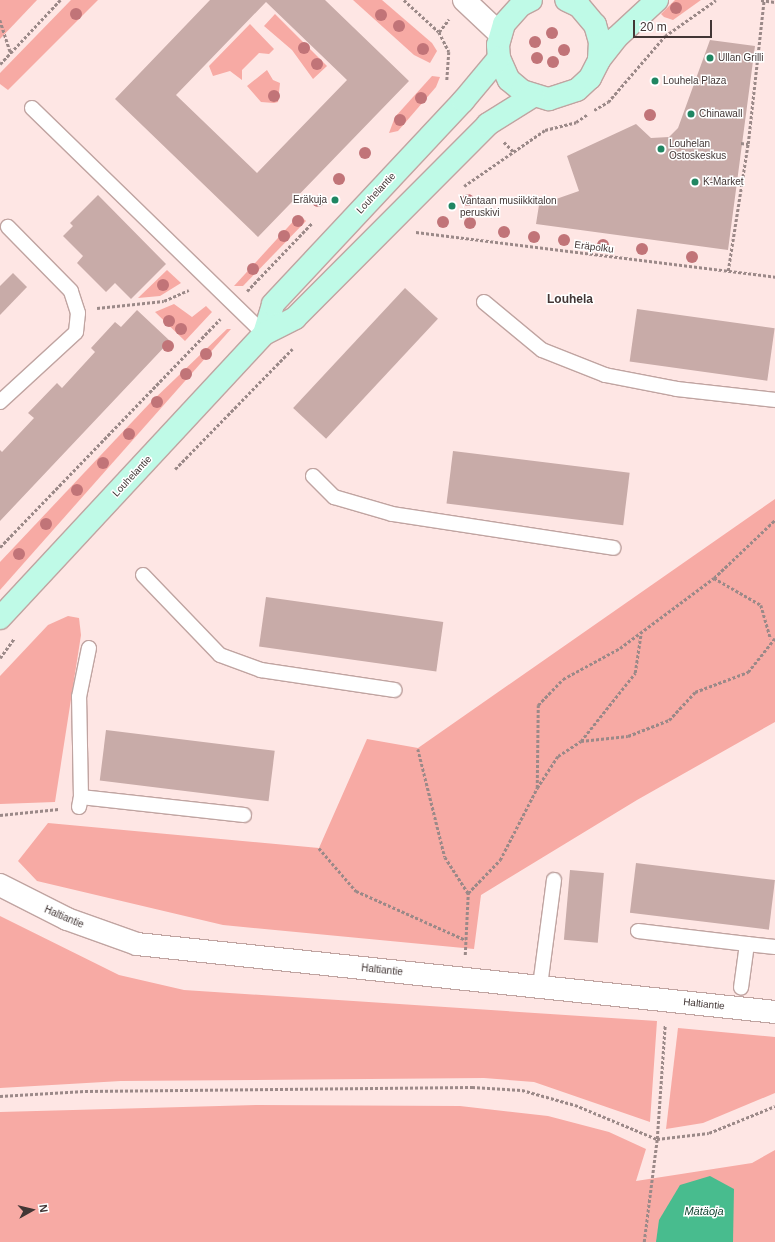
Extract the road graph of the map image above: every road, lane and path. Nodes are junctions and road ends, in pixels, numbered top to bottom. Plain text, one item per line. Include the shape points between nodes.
1 (60, 0) edge
2 (404, 0) edge
3 (464, 0) edge
4 (531, 0) edge
5 (572, 0) edge
6 (657, 0) edge
7 (716, 0) edge
8 (763, 0) edge
9 (775, 2) edge
10 (0, 20) edge
11 (500, 34) junction
12 (11, 53) junction
13 (499, 58) junction
14 (598, 60) junction
15 (0, 64) edge
16 (446, 87) dead end
17 (533, 96) junction
18 (32, 108) dead end
19 (741, 143) dead end
20 (748, 144) junction
21 (460, 189) dead end
22 (417, 227) dead end
23 (8, 228) dead end
24 (728, 272) junction
25 (205, 277) junction
26 (775, 277) edge
27 (484, 302) dead end
28 (77, 310) junction
29 (264, 334) junction
30 (298, 343) dead end
31 (775, 400) edge
32 (0, 402) edge
33 (172, 472) dead end
34 (313, 476) dead end
35 (775, 520) edge
36 (613, 548) dead end
37 (143, 575) dead end
38 (714, 578) junction
39 (0, 618) edge
40 (641, 633) junction
41 (18, 634) dead end
42 (773, 638) edge
43 (89, 648) dead end
44 (0, 658) edge
45 (395, 690) dead end
46 (582, 741) junction
47 (418, 748) dead end
48 (537, 788) junction
49 (80, 803) junction
50 (0, 815) edge
51 (244, 815) dead end
52 (319, 848) dead end
53 (554, 880) dead end
54 (0, 886) edge
55 (468, 893) junction
56 (638, 931) dead end
57 (466, 940) junction
58 (747, 944) junction
59 (775, 947) edge
60 (464, 962) dead end
61 (540, 986) junction
62 (741, 988) dead end
63 (667, 1000) junction
64 (775, 1012) edge
65 (0, 1096) edge
66 (775, 1106) edge
67 (657, 1139) junction
68 (644, 1242) edge

1 - 12 path
2 - 16 path via 439,32 448,52
3 - 11 street
4 - 11 main road via 510,14
5 - 14 main road via 595,25 600,42
6 - 14 main road via 616,38
7 - 21 path via 665,36 608,102 576,122 545,130
8 - 9 path
8 - 20 path
10 - 12 path
11 - 13 main road
12 - 15 path
13 - 17 main road via 509,80
13 - 29 main road, Louhelantie via 463,101 273,304
14 - 17 main road via 590,78 577,90 549,99
17 - 29 main road, Louhelantie via 488,124 295,318
18 - 25 lane
19 - 20 path
20 - 24 path
22 - 24 path, Eräpolku via 411,232
23 - 28 lane via 71,291
24 - 26 path, Eräpolku
25 - 28 path via 177,298
25 - 29 lane
27 - 31 lane via 542,350 605,375 677,389
28 - 32 lane via 76,332
29 - 39 main road, Louhelantie
30 - 33 path
34 - 36 lane via 334,497 392,514
35 - 38 path
37 - 45 lane via 220,655 261,670
38 - 40 path
38 - 42 path via 761,605
40 - 46 path via 635,673
40 - 48 path via 563,679 538,705
41 - 44 path
42 - 46 path via 748,672 695,692 669,720 628,736
43 - 49 lane via 79,698
46 - 48 path via 558,756
47 - 55 path via 445,858
48 - 55 path via 500,860
49 - 50 path
49 - 51 lane
52 - 57 path via 356,891
53 - 61 lane
54 - 61 street, Haltiantie via 67,919 136,944
55 - 57 path
56 - 58 lane
57 - 60 path
58 - 59 lane
58 - 62 lane
61 - 63 street, Haltiantie
63 - 64 street, Haltiantie
63 - 67 path
65 - 67 path via 84,1091 472,1087 522,1090 576,1105
66 - 67 path via 709,1133
67 - 68 path

